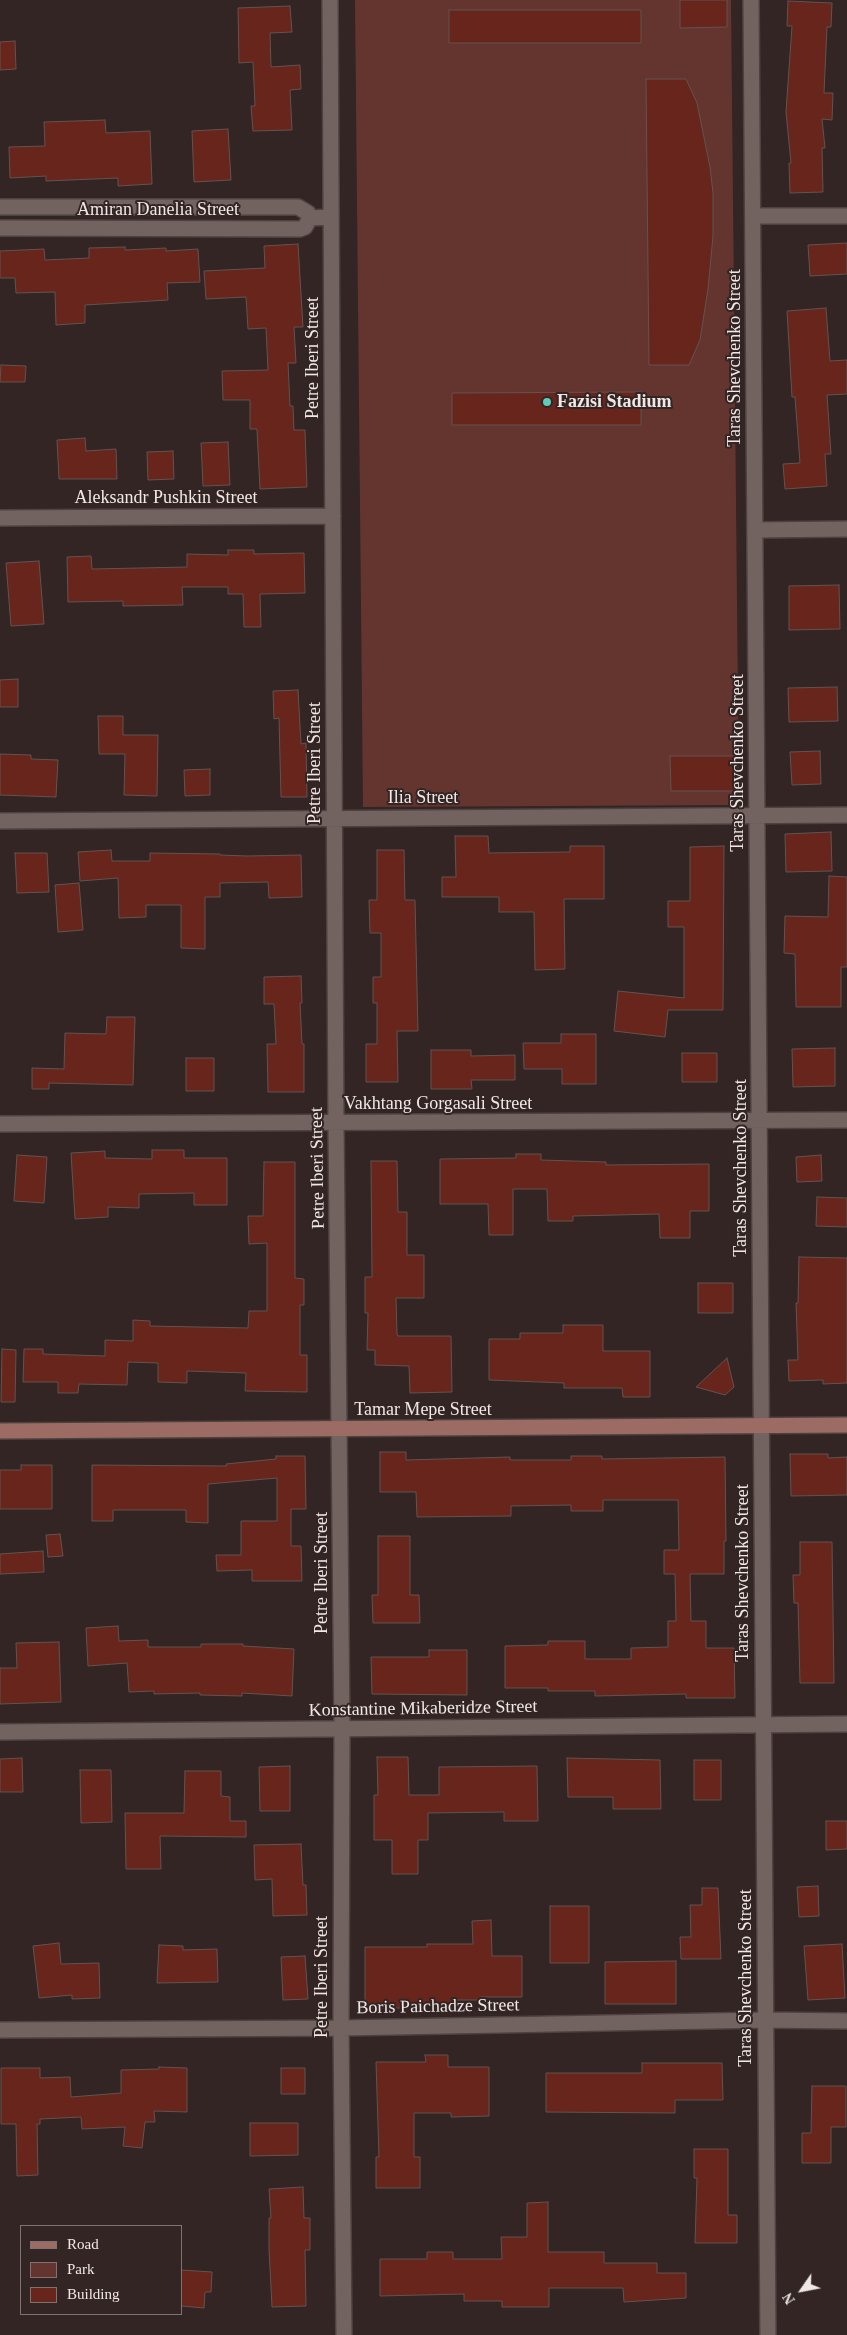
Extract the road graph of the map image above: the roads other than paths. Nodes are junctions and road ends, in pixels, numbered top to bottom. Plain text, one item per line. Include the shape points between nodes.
1 (330, 0) edge
2 (750, 0) edge
3 (0, 207) edge
4 (753, 216) junction
5 (847, 216) edge
6 (331, 217) junction
7 (310, 218) junction
8 (0, 228) edge
9 (333, 516) junction
10 (0, 518) edge
11 (755, 530) junction
12 (847, 530) edge
13 (757, 815) junction
14 (847, 815) edge
15 (335, 818) junction
16 (0, 821) edge
17 (847, 1120) edge
18 (760, 1121) junction
19 (336, 1123) junction
20 (0, 1124) edge
21 (847, 1424) edge
22 (761, 1426) junction
23 (340, 1429) junction
24 (0, 1431) edge
25 (847, 1724) edge
26 (763, 1725) junction
27 (342, 1729) junction
28 (0, 1732) edge
29 (766, 2020) junction
30 (847, 2021) edge
31 (341, 2028) junction
32 (0, 2030) edge
33 (344, 2335) edge
34 (768, 2335) edge

1 - 6 street, Petre Iberi Street
2 - 4 street, Taras Shevchenko Street
3 - 7 street, Amiran Danelia Street via 298,207
4 - 5 street
4 - 11 street, Taras Shevchenko Street
6 - 7 street, Amiran Danelia Street
6 - 9 street, Petre Iberi Street
7 - 8 street, Amiran Danelia Street via 300,229
9 - 10 street, Aleksandr Pushkin Street
9 - 15 street, Petre Iberi Street
11 - 12 street
11 - 13 street, Taras Shevchenko Street
13 - 14 street, Ilia Street
13 - 15 street, Ilia Street
13 - 18 street, Taras Shevchenko Street
15 - 16 street, Ilia Street
15 - 19 street, Petre Iberi Street
17 - 18 street, Vakhtang Gorgasali Street
18 - 19 street, Vakhtang Gorgasali Street
18 - 22 street, Taras Shevchenko Street
19 - 20 street, Vakhtang Gorgasali Street
19 - 23 street, Petre Iberi Street
21 - 22 street, Tamar Mepe Street
22 - 23 street, Tamar Mepe Street
22 - 26 street, Taras Shevchenko Street
23 - 24 street, Tamar Mepe Street
23 - 27 street, Petre Iberi Street
25 - 26 street, Konstantine Mikaberidze Street
26 - 27 street, Konstantine Mikaberidze Street
26 - 29 street, Taras Shevchenko Street
27 - 28 street, Konstantine Mikaberidze Street
27 - 31 street, Petre Iberi Street
29 - 30 street, Boris Paichadze Street
29 - 31 street, Boris Paichadze Street
29 - 34 street, Taras Shevchenko Street
31 - 32 street, Boris Paichadze Street
31 - 33 street, Petre Iberi Street

